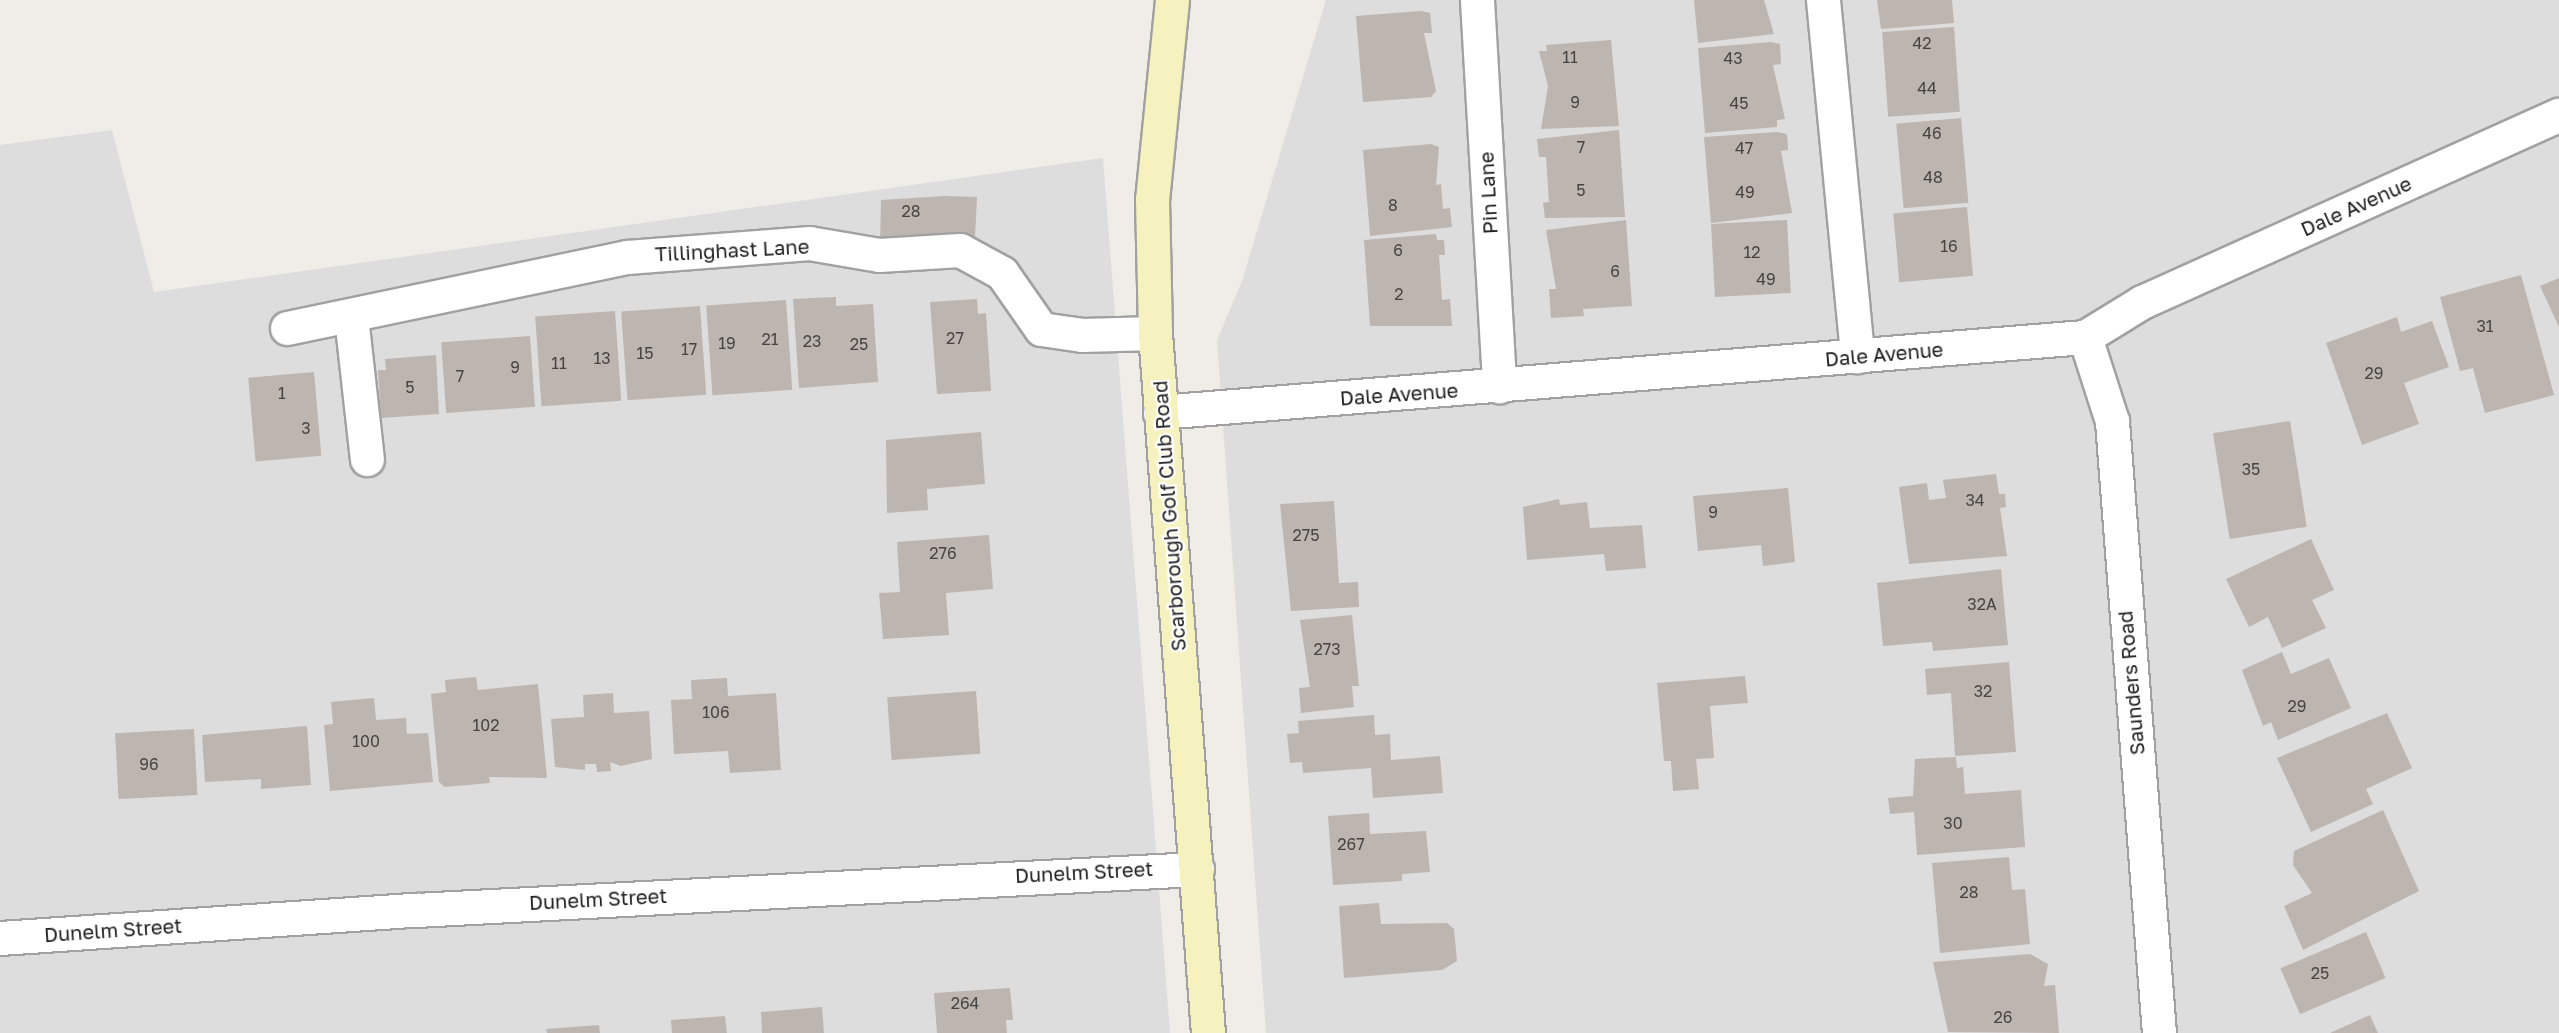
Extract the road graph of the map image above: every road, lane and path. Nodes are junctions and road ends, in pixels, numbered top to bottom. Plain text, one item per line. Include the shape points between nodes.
1 (1172, 0) edge
2 (1477, 0) edge
3 (1823, 0) edge
4 (2559, 115) edge
5 (351, 317) junction
6 (287, 328) dead end
7 (1155, 333) junction
8 (2085, 337) junction
9 (1857, 356) junction
10 (1499, 386) junction
11 (1160, 412) junction
12 (367, 459) dead end
13 (1197, 869) junction
14 (0, 938) edge
15 (1208, 1033) edge
16 (2159, 1033) edge

1 - 7 street, Scarborough Golf Club Road via 1152,199
2 - 10 street, Pin Lane
3 - 9 street
4 - 8 street, Dale Avenue via 2142,302
5 - 6 street, Tillinghast Lane
5 - 7 street, Tillinghast Lane via 627,257 809,243 879,255 960,250 1002,273 1041,329 1082,335
5 - 12 street
7 - 11 street, Scarborough Golf Club Road
8 - 9 street, Dale Avenue
8 - 16 street, Saunders Road via 2112,421
9 - 10 street, Dale Avenue
10 - 11 street, Dale Avenue
11 - 13 street, Scarborough Golf Club Road
13 - 14 street, Dunelm Street via 522,904
13 - 15 street, Scarborough Golf Club Road

